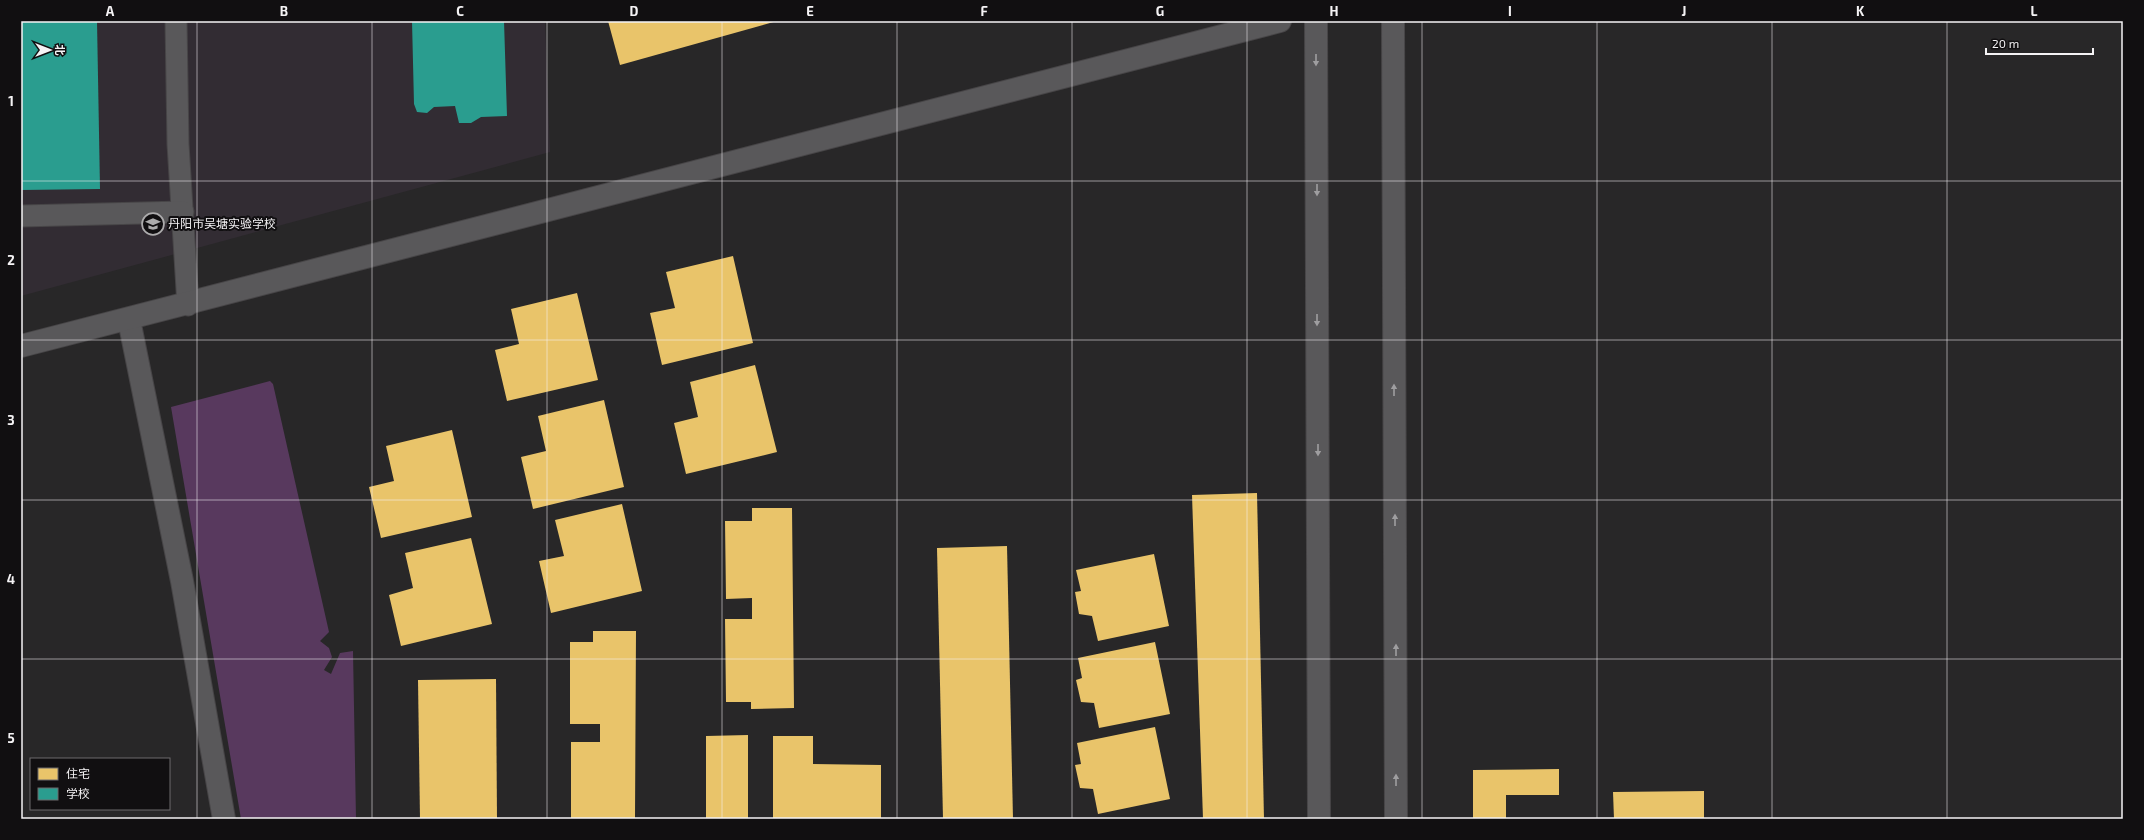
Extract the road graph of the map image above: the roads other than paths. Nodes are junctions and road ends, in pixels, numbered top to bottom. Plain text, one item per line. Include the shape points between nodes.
1 (176, 21) edge
2 (1280, 21) edge
3 (1316, 21) edge
4 (1393, 21) edge
5 (183, 212) junction
6 (21, 216) edge
7 (188, 305) junction
8 (129, 320) junction
9 (21, 346) edge
10 (224, 819) edge
11 (1319, 819) edge
12 (1396, 819) edge

1 - 5 lane via 178,144
2 - 7 street
3 -> 11 street
12 -> 4 street
5 - 6 lane
5 - 7 lane
7 - 8 street
8 - 9 street
8 - 10 street via 182,581

